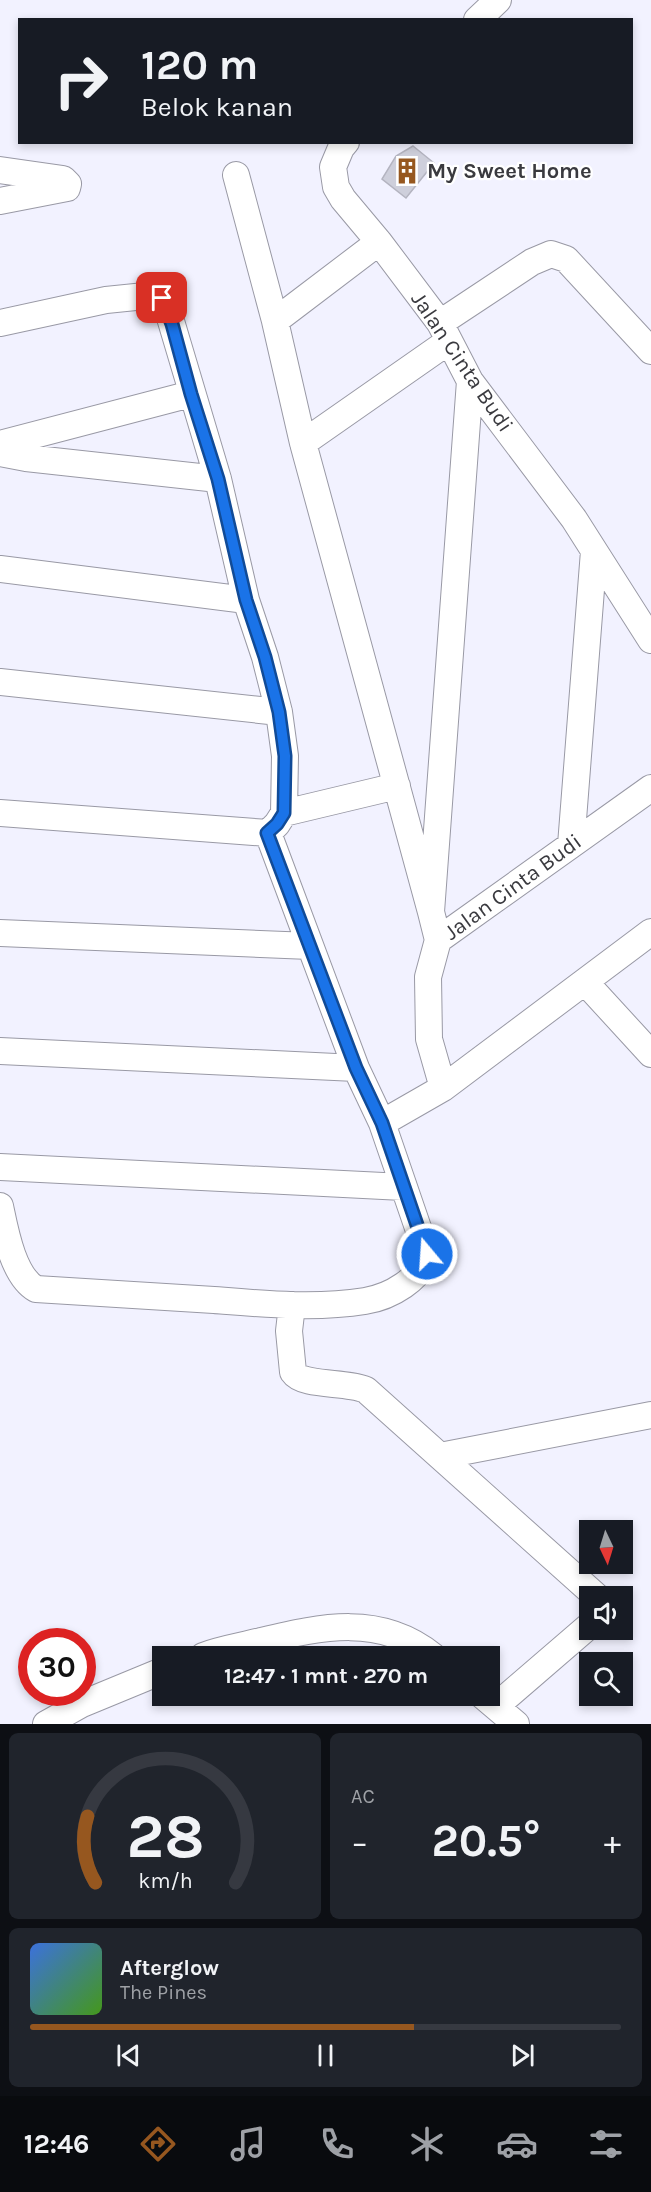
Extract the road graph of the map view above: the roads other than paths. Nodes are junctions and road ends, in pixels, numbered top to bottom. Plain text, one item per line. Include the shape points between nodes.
1 (498, 0) edge
2 (479, 18) edge
3 (344, 144) edge
4 (0, 170) edge
5 (236, 175) dead end
6 (0, 201) edge
7 (379, 242) junction
8 (275, 321) junction
9 (0, 324) edge
10 (445, 332) junction
11 (651, 351) edge
12 (470, 381) junction
13 (191, 394) junction
14 (303, 443) junction
15 (0, 444) edge
16 (0, 453) edge
17 (218, 479) junction
18 (594, 551) junction
19 (0, 569) edge
20 (246, 600) junction
21 (651, 640) edge
22 (0, 682) edge
23 (279, 712) junction
24 (397, 786) junction
25 (651, 788) edge
26 (0, 813) edge
27 (284, 813) junction
28 (267, 833) junction
29 (571, 845) junction
30 (431, 912) junction
31 (651, 932) edge
32 (0, 933) edge
33 (438, 940) junction
34 (310, 946) junction
35 (585, 982) junction
36 (0, 1051) edge
37 (651, 1054) edge
38 (356, 1068) junction
39 (442, 1088) junction
40 (382, 1123) junction
41 (0, 1167) edge
42 (403, 1187) junction
43 (2, 1222) edge
44 (292, 1305) junction
45 (651, 1415) edge
46 (440, 1456) junction
47 (585, 1586) edge
48 (579, 1633) edge
49 (244, 1646) edge
50 (414, 1646) edge
51 (152, 1675) edge
52 (500, 1692) edge
53 (496, 1706) edge
54 (46, 1724) edge
55 (516, 1724) edge

1 - 2 street
3 - 7 street, Jalan Cinta Budi via 333,167 336,187
4 - 6 street via 63,179 68,184 67,189
5 - 8 street
7 - 8 street
7 - 10 street, Jalan Cinta Budi
8 - 14 street
9 - 13 street via 106,300 159,296 165,301
10 - 11 street via 532,262 550,254 566,259
10 - 12 street, Jalan Cinta Budi
10 - 14 street
12 - 18 street, Jalan Cinta Budi
12 - 30 street
13 - 15 street
13 - 17 street
14 - 24 street
16 - 17 street
17 - 20 street
18 - 21 street, Jalan Cinta Budi
18 - 29 street
19 - 20 street
20 - 23 street
22 - 23 street
23 - 27 street via 285,756
24 - 27 street
24 - 30 street
25 - 29 street, Jalan Cinta Budi
26 - 28 street
27 - 28 street
28 - 34 street
29 - 33 street, Jalan Cinta Budi
30 - 33 street
31 - 35 street
32 - 34 street
33 - 39 street, Jalan Cinta Budi via 428,977 429,1039
34 - 38 street
35 - 37 street
35 - 39 street
36 - 38 street
38 - 40 street
39 - 40 street
40 - 42 street
41 - 42 street
42 - 44 street via 427,1254 425,1266 416,1276 366,1301
43 - 44 street via 22,1277 36,1289
44 - 46 street via 289,1332 295,1375 366,1390
45 - 46 street
46 - 47 street
48 - 52 street
49 - 50 street via 317,1628 366,1627 390,1633
51 - 54 street via 82,1704
53 - 55 street

